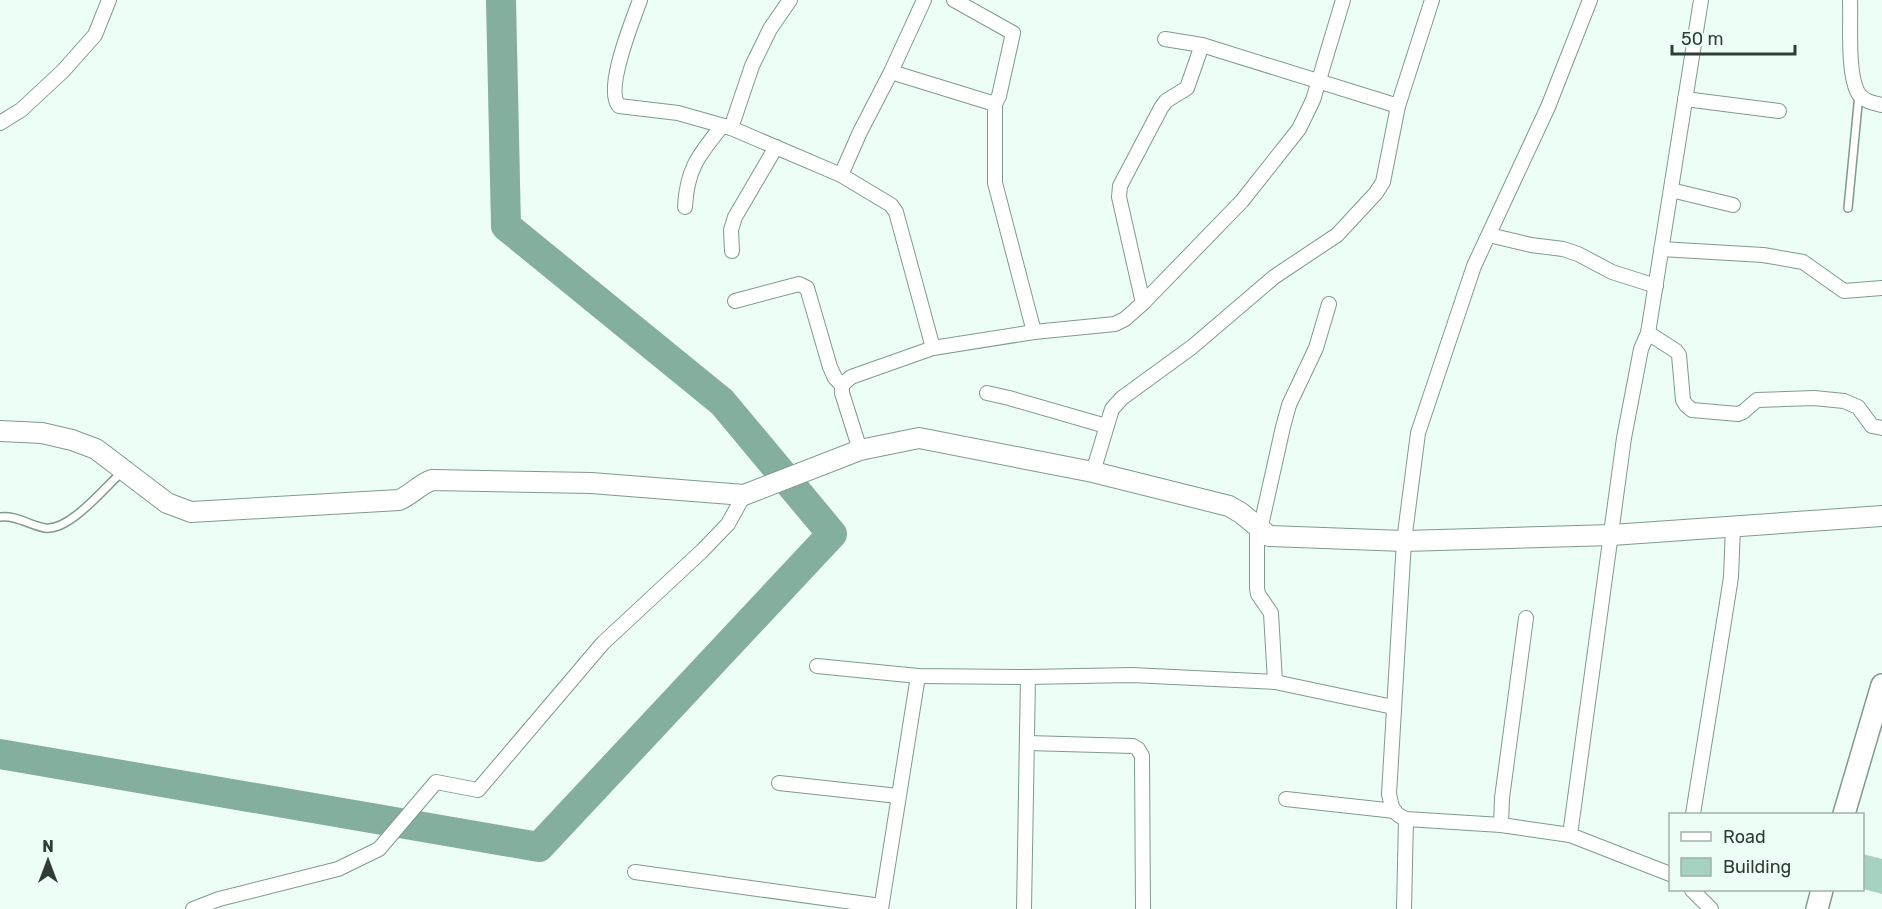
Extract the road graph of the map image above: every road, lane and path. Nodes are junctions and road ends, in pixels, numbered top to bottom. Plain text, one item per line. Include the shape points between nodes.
1 (109, 0) edge
2 (640, 0) edge
3 (790, 0) edge
4 (924, 0) edge
5 (954, 0) edge
6 (1343, 0) edge
7 (1432, 0) edge
8 (1590, 0) edge
9 (1701, 0) edge
10 (1850, 0) edge
11 (1165, 39) dead end
12 (1202, 45) junction
13 (891, 72) junction
14 (1319, 80) junction
15 (1858, 94) junction
16 (1685, 99) junction
17 (995, 104) junction
18 (1882, 105) edge
19 (1398, 106) junction
20 (1779, 111) dead end
21 (0, 123) edge
22 (726, 127) junction
23 (776, 147) junction
24 (841, 175) junction
25 (1671, 190) junction
26 (1733, 205) dead end
27 (685, 207) dead end
28 (1848, 208) dead end
29 (1489, 235) junction
30 (1661, 249) junction
31 (732, 251) dead end
32 (1656, 286) junction
33 (1882, 288) edge
34 (735, 301) dead end
35 (1143, 303) junction
36 (1329, 304) dead end
37 (1034, 332) junction
38 (1648, 333) junction
39 (933, 348) junction
40 (842, 385) junction
41 (987, 393) dead end
42 (1106, 426) junction
43 (1882, 428) edge
44 (0, 431) edge
45 (852, 453) junction
46 (123, 470) junction
47 (1093, 472) junction
48 (745, 495) junction
49 (1882, 516) edge
50 (0, 517) edge
51 (1733, 527) junction
52 (1259, 529) junction
53 (1612, 535) junction
54 (1404, 541) junction
55 (1526, 618) dead end
56 (818, 666) dead end
57 (918, 676) junction
58 (1028, 677) junction
59 (1275, 682) junction
60 (1882, 685) edge
61 (1393, 707) junction
62 (1028, 743) junction
63 (779, 783) dead end
64 (898, 796) junction
65 (1286, 799) dead end
66 (1693, 813) edge
67 (1844, 813) edge
68 (1400, 815) junction
69 (1501, 825) junction
70 (1570, 835) junction
71 (635, 872) dead end
72 (1669, 873) edge
73 (1693, 891) edge
74 (1822, 891) edge
75 (881, 908) edge
76 (193, 909) edge
77 (1024, 909) edge
78 (1143, 909) edge
79 (1404, 909) edge
80 (1711, 909) edge
81 (1817, 909) edge

1 - 21 street via 95,35 63,72 21,110
2 - 22 street via 619,59 615,101 619,106 678,113
3 - 22 street via 770,29
4 - 13 street
5 - 17 street via 1013,33
6 - 14 street
7 - 19 street
8 - 29 street via 1548,106
9 - 16 street
10 - 15 street via 1852,76
11 - 12 street
12 - 14 street
12 - 35 street via 1186,88 1161,108 1120,186 1119,197
13 - 17 street
13 - 24 street
14 - 19 street
14 - 35 street via 1299,129 1242,201
15 - 18 street
15 - 28 lane
16 - 20 street
16 - 25 street
17 - 37 street via 995,183
19 - 42 street via 1383,182 1376,193 1336,235 1274,277 1192,347 1133,388 1112,409
22 - 23 street
22 - 27 street via 696,159 686,188
23 - 24 street
23 - 31 street via 735,217
24 - 39 street via 886,201 896,212
25 - 26 street
25 - 30 street
29 - 32 street via 1563,249 1612,272
29 - 54 street via 1474,266 1418,433
30 - 32 street
30 - 33 street via 1763,255 1803,262 1844,291
32 - 38 street
34 - 40 street via 804,285 830,367
35 - 37 street via 1115,324
36 - 52 street via 1316,348 1289,405
37 - 39 street
38 - 43 street via 1679,355 1683,400 1692,410 1741,414 1757,400 1844,400 1858,406 1872,426
38 - 53 street via 1641,349 1624,438
39 - 40 street via 851,377
40 - 45 street
41 - 42 street
42 - 47 street
44 - 46 street via 42,433 72,440 96,449
45 - 47 street via 919,438
45 - 48 street
46 - 48 street via 167,503 191,512 399,500 432,480 591,483
46 - 50 lane via 74,518 58,527
47 - 52 street via 1229,506
48 - 76 street via 728,524 603,643 478,790 436,782 379,849 338,869
49 - 51 street
51 - 53 street
51 - 66 street via 1731,577
52 - 54 street via 1269,536
52 - 59 street via 1257,588 1271,613
53 - 54 street
53 - 70 street
54 - 61 street
55 - 69 street
56 - 57 street
57 - 58 street
57 - 64 street
58 - 59 street via 1132,675
58 - 62 street
59 - 61 street
60 - 67 main road
61 - 68 street via 1389,794 1391,807
62 - 77 street
62 - 78 street via 1138,748 1142,756
63 - 64 street
64 - 75 street
65 - 68 street
68 - 69 street
68 - 79 street
69 - 70 street
70 - 72 street
71 - 75 street
73 - 80 street
74 - 81 main road

